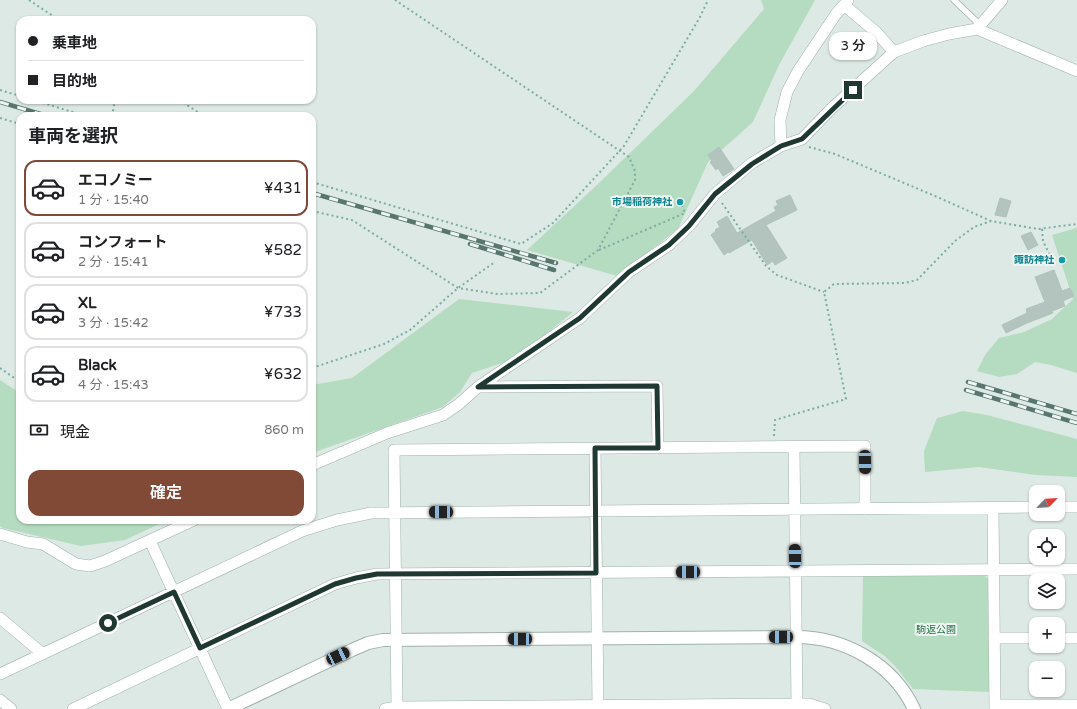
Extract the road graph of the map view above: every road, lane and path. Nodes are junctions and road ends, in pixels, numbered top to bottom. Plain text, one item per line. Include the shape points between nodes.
1 (29, 0) edge
2 (395, 0) edge
3 (708, 0) edge
4 (954, 0) edge
5 (1002, 0) edge
6 (846, 2) edge
7 (53, 16) edge
8 (977, 29) junction
9 (894, 52) junction
10 (1077, 71) edge
11 (0, 90) edge
12 (16, 95) edge
13 (46, 104) edge
14 (185, 104) edge
15 (73, 112) edge
16 (198, 112) edge
17 (0, 118) edge
18 (16, 123) edge
19 (802, 139) junction
20 (781, 146) junction
21 (620, 151) junction
22 (316, 183) edge
23 (715, 194) junction
24 (682, 205) dead end
25 (691, 210) dead end
26 (316, 212) edge
27 (685, 213) junction
28 (991, 221) junction
29 (1077, 224) edge
30 (1042, 229) junction
31 (598, 250) junction
32 (1059, 261) dead end
33 (495, 262) dead end
34 (458, 288) junction
35 (824, 292) junction
36 (316, 367) edge
37 (0, 368) edge
38 (16, 379) edge
39 (478, 387) junction
40 (774, 447) junction
41 (794, 447) junction
42 (595, 448) junction
43 (658, 448) junction
44 (316, 463) edge
45 (1029, 507) edge
46 (1065, 507) edge
47 (1077, 507) edge
48 (993, 508) junction
49 (795, 509) junction
50 (865, 509) junction
51 (596, 511) junction
52 (395, 512) junction
53 (186, 524) edge
54 (0, 534) edge
55 (150, 541) junction
56 (1077, 569) edge
57 (993, 570) junction
58 (795, 571) junction
59 (596, 573) junction
60 (395, 574) junction
61 (174, 592) junction
62 (0, 618) edge
63 (796, 637) junction
64 (597, 638) junction
65 (994, 638) junction
66 (1029, 638) edge
67 (1065, 638) edge
68 (1077, 638) edge
69 (396, 640) junction
70 (200, 648) junction
71 (43, 654) junction
72 (0, 674) edge
73 (0, 700) edge
74 (797, 704) junction
75 (598, 705) junction
76 (1077, 705) edge
77 (641, 707) edge
78 (995, 707) edge
79 (398, 708) edge
80 (11, 709) edge
81 (73, 709) edge
82 (228, 709) edge
83 (385, 709) edge
84 (825, 709) edge
85 (914, 709) edge

1 - 7 path
2 - 21 path
3 - 21 path
4 - 8 lane via 976,21
5 - 8 street
6 - 9 street
6 - 20 street via 802,64 787,92 780,120
8 - 9 street via 923,41
8 - 10 street
9 - 19 street
11 - 12 path
13 - 15 path
14 - 16 path
17 - 18 path
19 - 20 street
19 - 28 path via 808,146 835,154
20 - 23 street via 752,164
21 - 22 path via 553,222 521,244
21 - 31 path via 629,157 635,171 635,180
23 - 35 path via 766,266 777,275
23 - 39 street via 689,226 669,245 629,272 580,318
24 - 27 path
25 - 27 path
26 - 34 path via 352,220
27 - 31 path
28 - 30 path
28 - 35 path via 974,227 955,241 916,280 905,283 834,284
29 - 30 path
30 - 32 path via 1043,242 1054,265
31 - 34 path via 540,293 498,294
33 - 34 path
34 - 36 path via 410,330 384,344
35 - 40 path via 846,399 774,420
37 - 38 path
39 - 43 street via 657,386
39 - 44 street via 443,415 387,432
40 - 41 street
40 - 43 street
41 - 49 street
41 - 50 street via 865,446
42 - 43 street
42 - 51 street
42 - 52 street via 394,450
45 - 48 street
46 - 47 street
48 - 50 street
48 - 57 street
49 - 50 street
49 - 51 street
49 - 58 street
51 - 52 street
51 - 59 street
52 - 60 street
52 - 61 street via 353,516 312,527
53 - 55 street
54 - 55 street via 43,544 76,564 90,566
55 - 61 street
56 - 57 street
57 - 58 street
57 - 65 street
58 - 59 street
58 - 63 street
59 - 60 street
59 - 64 street
60 - 69 street
60 - 70 street via 377,574 335,584
61 - 70 street
61 - 71 street
62 - 71 street
63 - 64 street
63 - 74 street
63 - 85 street via 829,640 868,658 888,672
64 - 69 street
64 - 75 street
65 - 66 street
65 - 78 street
67 - 68 street
69 - 79 street
69 - 82 street via 368,643
70 - 81 street
70 - 82 street
71 - 72 street
73 - 80 street
74 - 77 street
74 - 84 street via 810,704
75 - 77 street
75 - 79 street
76 - 78 street
79 - 83 street

